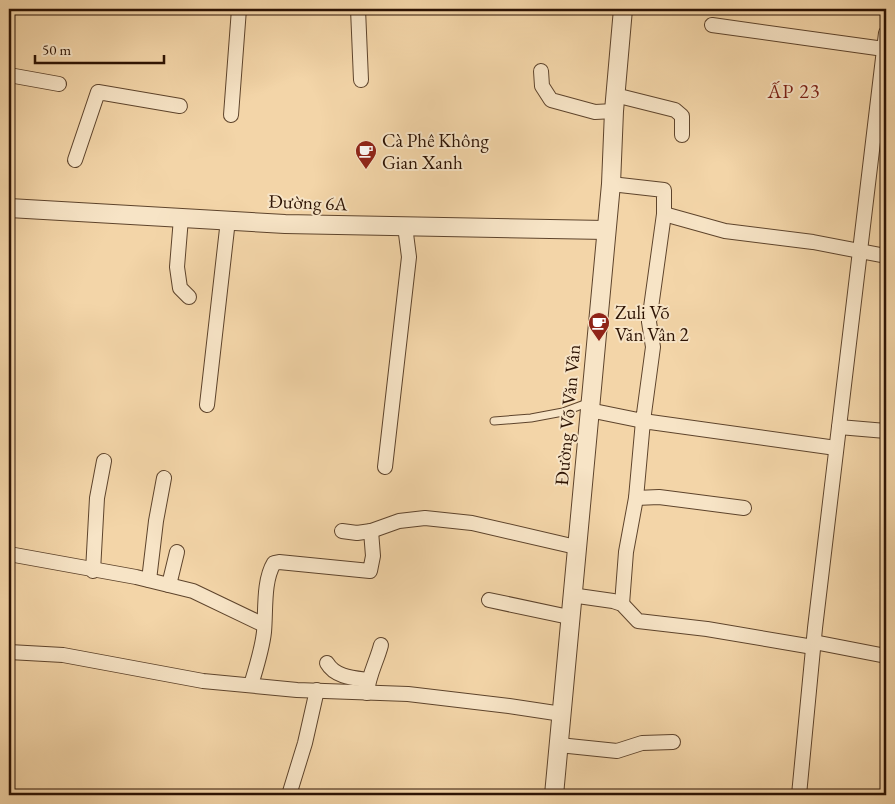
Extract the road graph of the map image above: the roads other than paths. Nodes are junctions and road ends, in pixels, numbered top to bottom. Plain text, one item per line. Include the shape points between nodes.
1 (238, 9) edge
2 (358, 9) edge
3 (623, 9) edge
4 (712, 25) dead end
5 (886, 33) edge
6 (884, 50) junction
7 (541, 71) dead end
8 (9, 75) edge
9 (361, 80) dead end
10 (59, 84) dead end
11 (615, 103) junction
12 (180, 106) dead end
13 (231, 115) dead end
14 (682, 135) dead end
15 (75, 160) dead end
16 (611, 184) junction
17 (9, 208) edge
18 (664, 214) junction
19 (181, 218) junction
20 (228, 220) junction
21 (405, 226) junction
22 (606, 230) junction
23 (860, 251) junction
24 (886, 256) edge
25 (189, 297) dead end
26 (207, 405) dead end
27 (590, 406) junction
28 (494, 420) dead end
29 (643, 420) junction
30 (839, 426) junction
31 (886, 431) edge
32 (836, 448) junction
33 (104, 461) dead end
34 (385, 467) dead end
35 (164, 478) dead end
36 (636, 498) junction
37 (744, 508) dead end
38 (342, 531) dead end
39 (371, 531) junction
40 (576, 547) junction
41 (177, 552) dead end
42 (9, 554) edge
43 (94, 571) junction
44 (150, 580) junction
45 (169, 585) junction
46 (571, 596) junction
47 (489, 600) dead end
48 (622, 604) junction
49 (569, 617) junction
50 (264, 625) junction
51 (381, 645) dead end
52 (814, 645) junction
53 (9, 652) edge
54 (886, 656) edge
55 (327, 663) dead end
56 (252, 685) junction
57 (367, 686) junction
58 (317, 690) junction
59 (562, 714) junction
60 (673, 742) dead end
61 (559, 745) junction
62 (289, 795) edge
63 (554, 795) edge
64 (799, 795) edge

1 - 13 street
2 - 9 street
3 - 11 street, Đường Võ Văn Vân
4 - 6 street
5 - 6 street
6 - 23 street
7 - 11 street via 542,86 551,100 595,112
8 - 10 street
11 - 14 street via 675,110 682,116
11 - 16 street, Đường Võ Văn Vân
12 - 15 street via 98,92
16 - 18 street via 664,190
16 - 22 street, Đường Võ Văn Vân
17 - 19 street, Đường 6A
18 - 23 street via 725,231
18 - 29 street via 648,322 653,347
19 - 20 street, Đường 6A
19 - 25 street via 177,267 180,288
20 - 21 street, Đường 6A
20 - 26 street
21 - 22 street, Đường 6A
21 - 34 street via 409,257
22 - 27 street, Đường Võ Văn Vân
23 - 24 street
23 - 30 street
27 - 28 lane via 531,418
27 - 29 street
27 - 40 street, Đường Võ Văn Vân
29 - 32 street
29 - 36 street
30 - 31 street
30 - 32 street
32 - 52 street
33 - 43 street via 98,498
35 - 44 street
36 - 37 street via 659,497
36 - 48 street via 626,552
38 - 39 street
39 - 40 street via 399,521 425,518 472,523
39 - 50 street via 373,556 370,572 274,563 269,574
40 - 46 street, Đường Võ Văn Vân
41 - 45 street
42 - 43 street
43 - 44 street
44 - 45 street
45 - 50 street via 193,591
46 - 48 street
46 - 49 street, Đường Võ Văn Vân
47 - 49 street
48 - 52 street via 638,621
49 - 59 street, Đường Võ Văn Vân
50 - 56 street
51 - 57 street
52 - 54 street
52 - 64 street
53 - 56 street via 63,655 203,681
55 - 57 street via 330,669
56 - 58 street
57 - 58 street
57 - 59 street
58 - 62 street
59 - 61 street, Đường Võ Văn Vân
60 - 61 street via 642,743 618,751
61 - 63 street, Đường Võ Văn Vân

